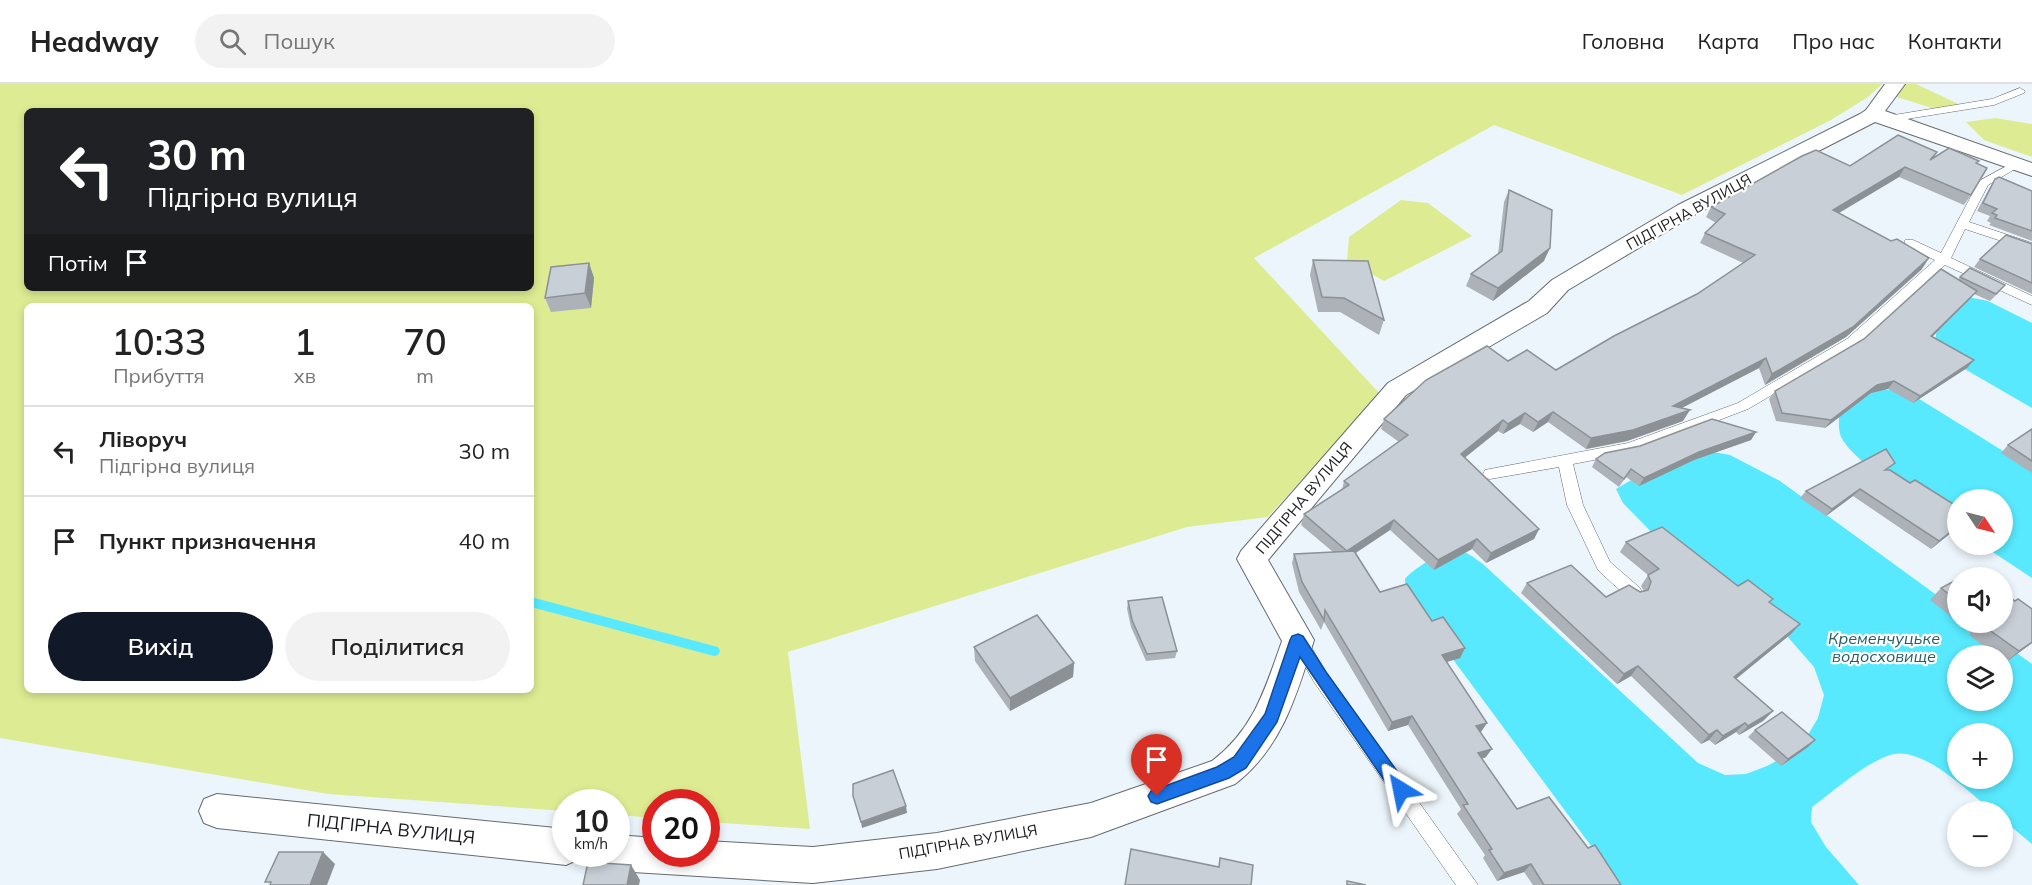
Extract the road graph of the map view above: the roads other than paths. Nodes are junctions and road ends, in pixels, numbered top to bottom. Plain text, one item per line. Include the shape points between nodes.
1 (1895, 84) edge
2 (2020, 91) dead end
3 (1880, 117) junction
4 (2024, 167) edge
5 (1962, 224) junction
6 (1909, 243) edge
7 (2032, 247) edge
8 (1944, 259) junction
9 (2032, 301) edge
10 (1565, 461) junction
11 (1490, 474) dead end
12 (1634, 593) edge
13 (1298, 640) junction
14 (217, 811) dead end
15 (552, 846) edge
16 (630, 854) edge
17 (1468, 885) edge

1 - 3 street, ПІДГІРНА ВУЛИЦЯ
2 - 3 lane via 1994,102
3 - 4 street
3 - 13 street, ПІДГІРНА ВУЛИЦЯ via 1686,210 1560,285 1538,307 1397,389 1252,559
4 - 5 lane via 1983,183
5 - 7 lane
5 - 8 lane
6 - 8 lane
8 - 9 lane
8 - 10 lane via 1852,342 1743,406 1630,448
10 - 11 lane
10 - 12 lane via 1575,505 1604,566
13 - 16 street, ПІДГІРНА ВУЛИЦЯ via 1272,717 1240,762 1223,773 1091,820 937,851 813,865
13 - 17 lane
14 - 15 street, ПІДГІРНА ВУЛИЦЯ

